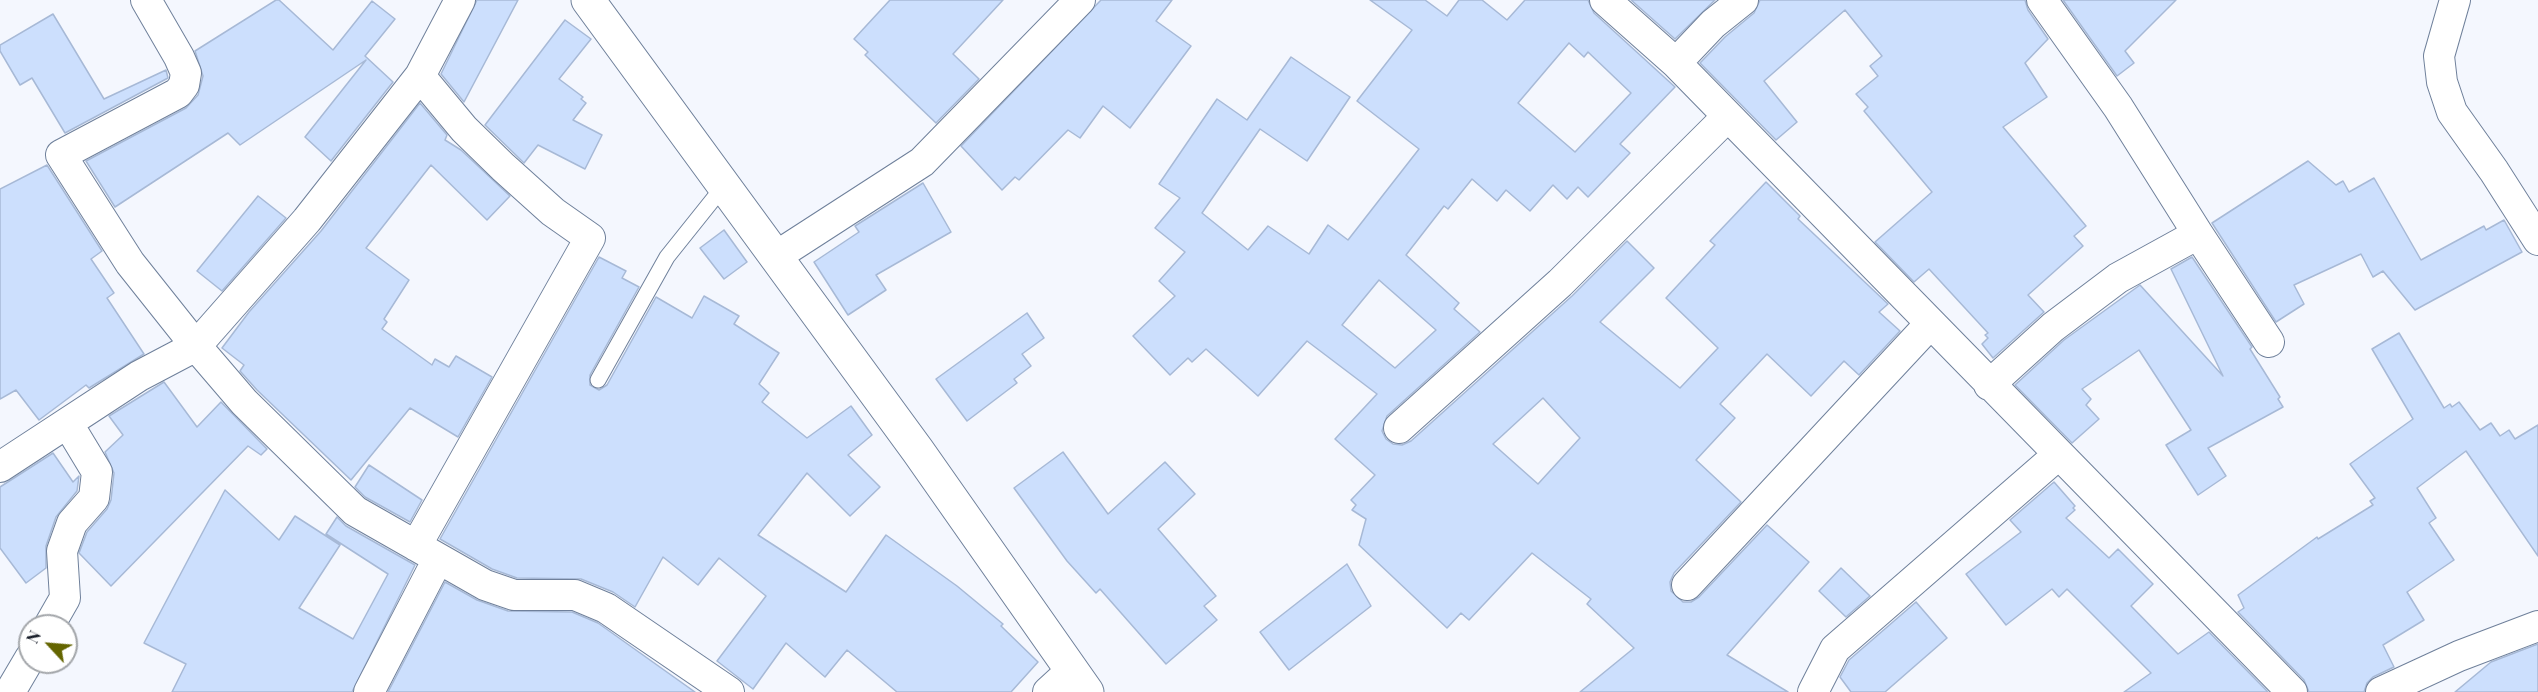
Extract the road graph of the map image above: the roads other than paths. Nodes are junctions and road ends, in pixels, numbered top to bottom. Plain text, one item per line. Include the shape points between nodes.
1 (146, 0) edge
2 (460, 0) edge
3 (588, 0) edge
4 (1080, 0) edge
5 (1605, 0) edge
6 (1743, 0) edge
7 (2042, 0) edge
8 (2456, 0) edge
9 (1676, 63) junction
10 (420, 76) junction
11 (1727, 117) junction
12 (723, 187) junction
13 (2198, 234) junction
14 (2538, 240) edge
15 (775, 257) junction
16 (1930, 324) junction
17 (2269, 342) dead end
18 (196, 346) junction
19 (598, 380) dead end
20 (1989, 385) junction
21 (68, 424) junction
22 (1399, 429) dead end
23 (2058, 455) junction
24 (0, 467) edge
25 (427, 552) junction
26 (1687, 585) dead end
27 (56, 614) edge
28 (2538, 626) edge
29 (21, 674) edge
30 (1069, 685) edge
31 (10, 692) edge
32 (369, 692) edge
33 (729, 692) edge
34 (1813, 692) edge
35 (2292, 692) edge
36 (2381, 692) edge

1 - 18 street via 179,57 186,73 184,85 178,93 61,155 130,263
2 - 10 street
3 - 12 street
4 - 15 street via 922,162
5 - 9 street
6 - 9 street via 1713,24
7 - 13 street via 2118,107
8 - 14 street via 2439,56 2452,112
9 - 11 street
10 - 18 street via 307,220
10 - 25 street via 464,129 503,167 553,212 590,238
11 - 16 street
11 - 22 street via 1560,283
12 - 15 street
12 - 19 lane via 667,257
13 - 17 street
13 - 20 street via 2118,278 2053,327
15 - 30 street via 918,451
16 - 20 street
16 - 26 street
18 - 21 street via 139,376
18 - 25 street via 244,402 355,510
20 - 23 street
21 - 24 street
21 - 27 street via 97,472 94,498 72,523 62,551 65,598
23 - 34 street via 1835,649
23 - 35 street
25 - 32 street
25 - 33 street via 484,585 514,595 575,595 606,608
28 - 36 street
29 - 31 street

